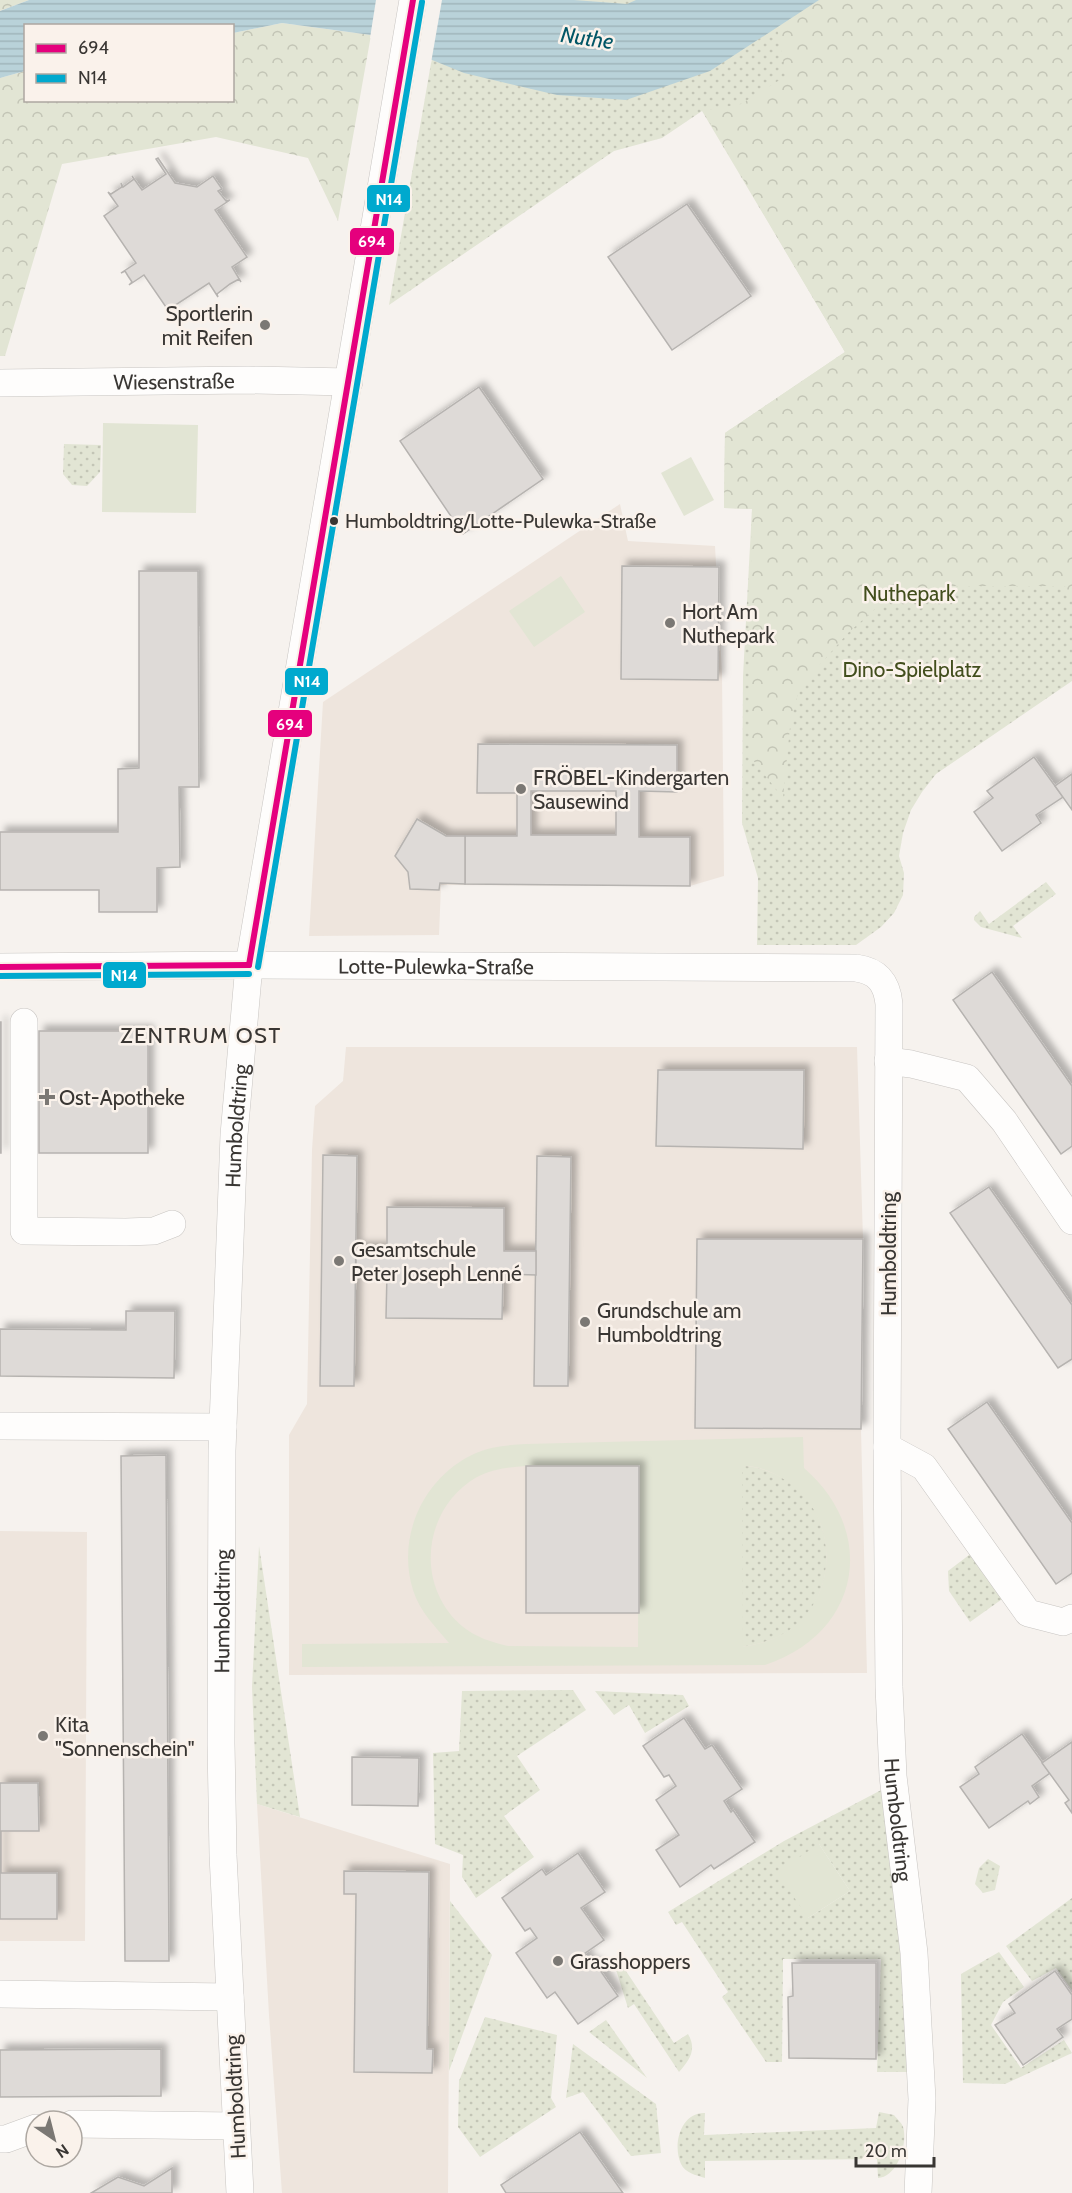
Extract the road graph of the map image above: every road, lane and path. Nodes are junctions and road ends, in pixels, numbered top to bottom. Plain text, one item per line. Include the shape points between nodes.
1 (413, 0) edge
2 (349, 382) junction
3 (0, 383) edge
4 (249, 965) junction
5 (0, 967) edge
6 (873, 972) joint
7 (24, 1022) dead end
8 (888, 1060) junction
9 (1072, 1221) edge
10 (172, 1224) dead end
11 (12, 1231) edge
12 (0, 1426) edge
13 (223, 1427) junction
14 (887, 1447) junction
15 (1072, 1618) edge
16 (0, 1994) edge
17 (230, 1997) junction
18 (84, 2124) edge
19 (236, 2126) junction
20 (24, 2132) edge
21 (0, 2139) edge
22 (240, 2193) edge
23 (918, 2193) edge

1 - 2 street, Humboldtring
2 - 3 street, Wiesenstraße
2 - 4 street, Humboldtring
4 - 5 street, Lotte-Pulewka-Straße
4 - 6 street, Lotte-Pulewka-Straße via 856,968
4 - 13 street, Humboldtring via 234,1134
6 - 8 street, Humboldtring via 888,993
7 - 11 street
8 - 9 street via 967,1078 1004,1121
8 - 14 street, Humboldtring
10 - 11 street via 154,1231
12 - 13 street
13 - 17 street, Humboldtring via 221,1743
14 - 15 street via 924,1467 1028,1613 1063,1622
14 - 23 street, Humboldtring via 891,1740 914,1953 922,2099
16 - 17 street
17 - 19 street, Humboldtring
18 - 19 street
19 - 22 street, Humboldtring
20 - 21 street

